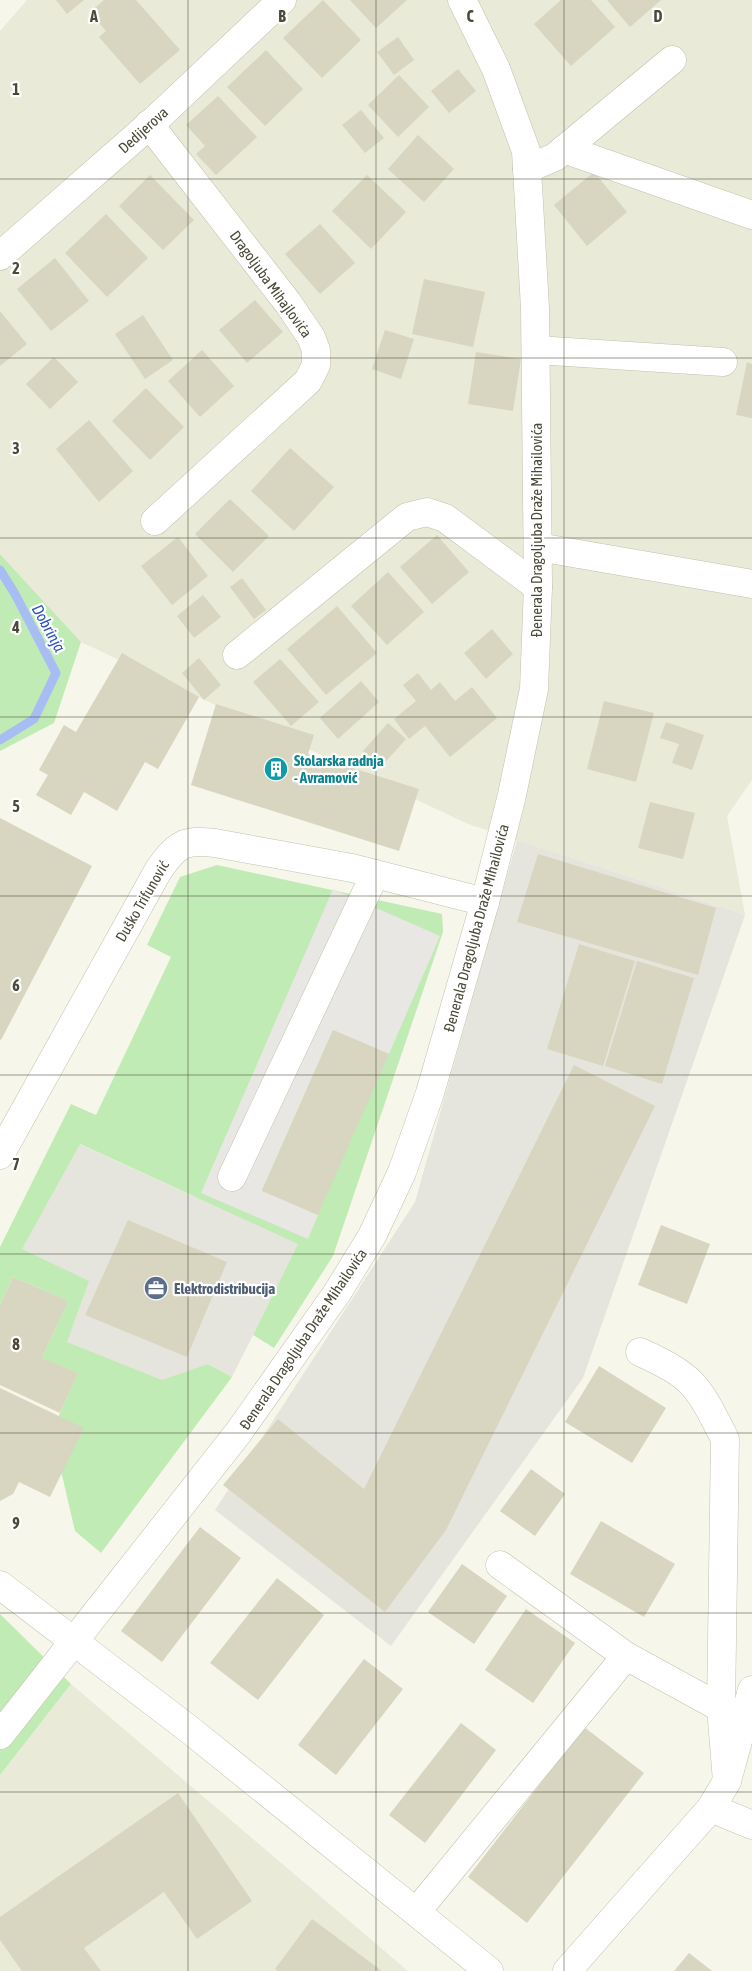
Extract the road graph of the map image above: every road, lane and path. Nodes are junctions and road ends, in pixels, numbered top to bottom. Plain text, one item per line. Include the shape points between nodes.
1 (282, 0) edge
2 (462, 0) edge
3 (672, 60) dead end
4 (149, 124) junction
5 (564, 149) junction
6 (527, 169) junction
7 (752, 215) edge
8 (0, 256) edge
9 (536, 350) junction
10 (723, 362) dead end
11 (156, 521) dead end
12 (538, 547) junction
13 (752, 584) edge
14 (538, 587) junction
15 (237, 655) dead end
16 (375, 874) junction
17 (484, 902) junction
18 (0, 1154) edge
19 (232, 1177) dead end
20 (640, 1352) dead end
21 (500, 1565) dead end
22 (0, 1585) edge
23 (72, 1641) junction
24 (626, 1656) junction
25 (752, 1690) edge
26 (721, 1708) junction
27 (0, 1735) edge
28 (727, 1781) junction
29 (711, 1808) junction
30 (752, 1825) edge
31 (417, 1911) junction
32 (489, 1971) edge
33 (567, 1971) edge

1 - 4 street, Dedijerova
2 - 6 street, Đenerala Dragoljuba Draže Mihailovića via 496,69 526,151
3 - 5 street
4 - 8 street, Dedijerova
4 - 11 street, Dragoljuba Mihajlovića via 288,303 316,350 316,366 308,381
5 - 6 street via 555,157
5 - 7 street
6 - 9 street, Đenerala Dragoljuba Draže Mihailovića
9 - 10 street
9 - 12 street, Đenerala Dragoljuba Draže Mihailovića
12 - 13 street
12 - 14 street, Đenerala Dragoljuba Draže Mihailovića
14 - 15 street via 445,518 427,512 417,514 407,517
14 - 17 street, Đenerala Dragoljuba Draže Mihailovića via 534,689 512,795
16 - 17 street, Duško Trifunović
16 - 18 street, Duško Trifunović via 215,843 197,841 180,845 169,854 158,871
16 - 19 street
17 - 23 street, Đenerala Dragoljuba Draže Mihailovića via 430,1093 402,1172 372,1236 337,1293 238,1434
20 - 26 street via 674,1368 693,1382 725,1438
21 - 24 street
22 - 23 street
23 - 27 street, Đenerala Dragoljuba Draže Mihailovića
23 - 31 street via 190,1730
24 - 26 street
24 - 31 street
25 - 28 street
26 - 28 street
28 - 29 street
29 - 30 street
29 - 33 street
31 - 32 street

